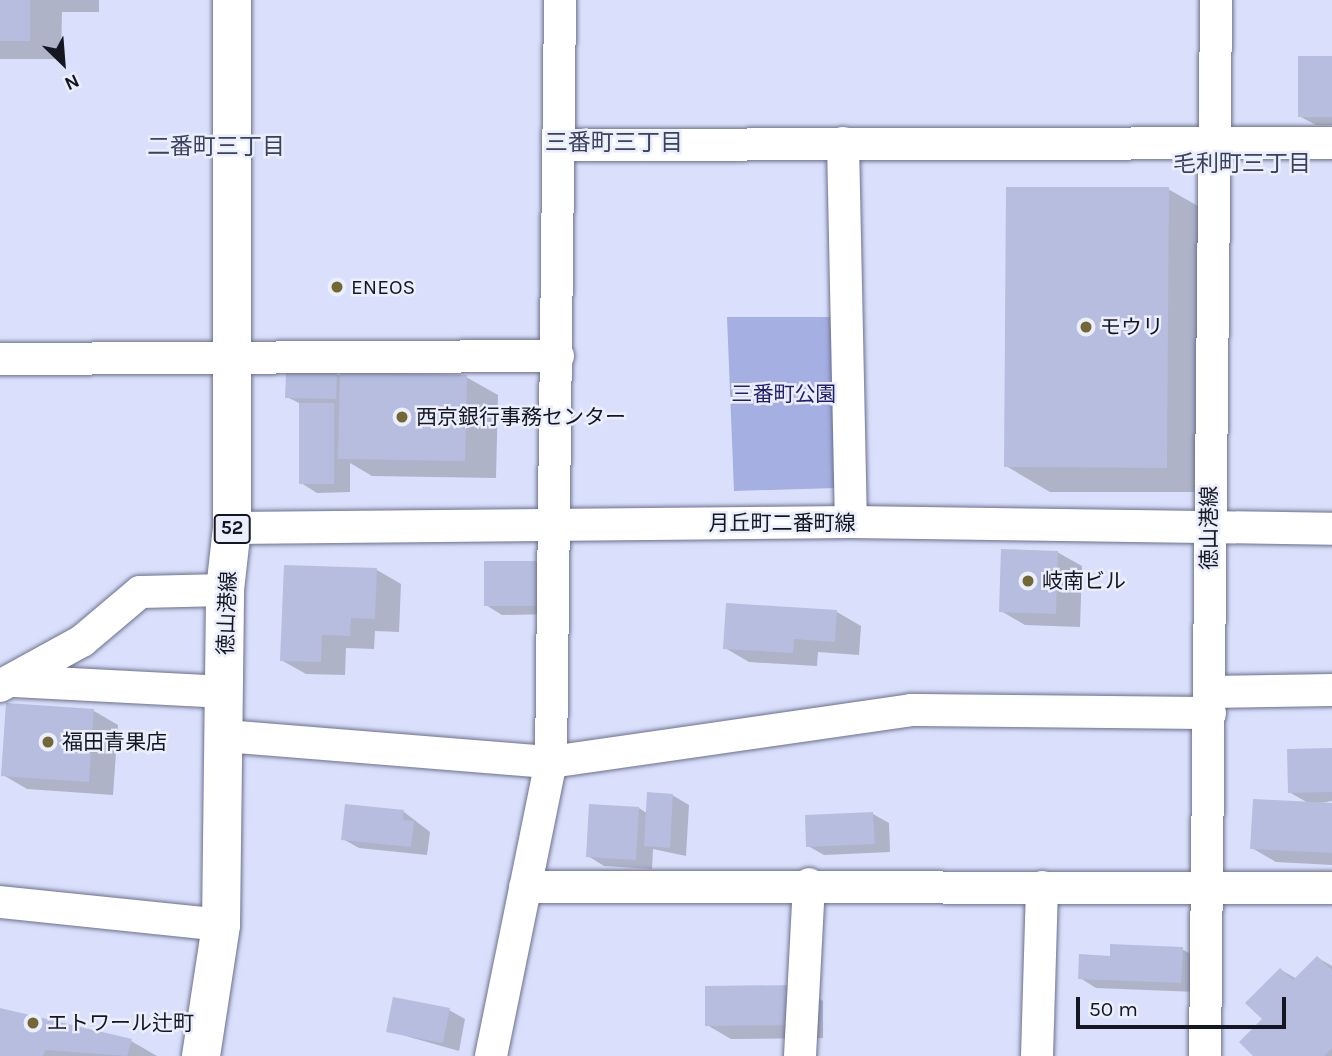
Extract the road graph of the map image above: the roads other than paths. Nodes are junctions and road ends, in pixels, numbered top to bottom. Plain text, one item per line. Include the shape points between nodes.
1 (232, 0) edge
2 (560, 0) edge
3 (1216, 0) edge
4 (843, 143) junction
5 (1332, 143) edge
6 (559, 145) junction
7 (1213, 146) junction
8 (558, 356) junction
9 (229, 357) junction
10 (0, 359) edge
11 (851, 522) junction
12 (554, 525) junction
13 (232, 528) junction
14 (1208, 529) junction
15 (1332, 529) edge
16 (225, 590) junction
17 (7, 684) edge
18 (1332, 690) edge
19 (225, 692) junction
20 (1210, 702) junction
21 (225, 736) junction
22 (551, 762) junction
23 (809, 884) junction
24 (1208, 886) junction
25 (525, 887) junction
26 (1042, 887) junction
27 (1332, 888) edge
28 (0, 902) edge
29 (221, 925) junction
30 (201, 1056) edge
31 (491, 1056) edge
32 (800, 1056) edge
33 (1037, 1056) edge
34 (1205, 1056) edge

1 - 9 main road, 徳山港線 / 52
2 - 6 street
3 - 7 street, 徳山港線
4 - 6 street
4 - 7 street
4 - 11 street
5 - 7 street
6 - 8 street
7 - 14 street, 徳山港線
8 - 9 street
8 - 12 street
9 - 10 street
9 - 13 main road, 徳山港線 / 52
11 - 12 street, 月丘町二番町線
11 - 14 street, 月丘町二番町線
12 - 13 street, 月丘町二番町線
12 - 22 street
13 - 16 main road, 徳山港線 / 52
14 - 15 street, 月丘町二番町線
14 - 20 street, 徳山港線
16 - 17 street via 140,592 82,641
16 - 19 main road, 徳山港線 / 52
17 - 19 street
18 - 20 street
19 - 21 main road, 徳山港線 / 52
20 - 22 street via 911,710
20 - 24 street, 徳山港線
21 - 22 street
21 - 29 main road, 徳山港線 / 52
22 - 25 street
23 - 25 street
23 - 26 street
23 - 32 street
24 - 26 street
24 - 27 street
24 - 34 street, 徳山港線
25 - 31 street
26 - 33 street
28 - 29 street
29 - 30 main road, 徳山港線 / 52

